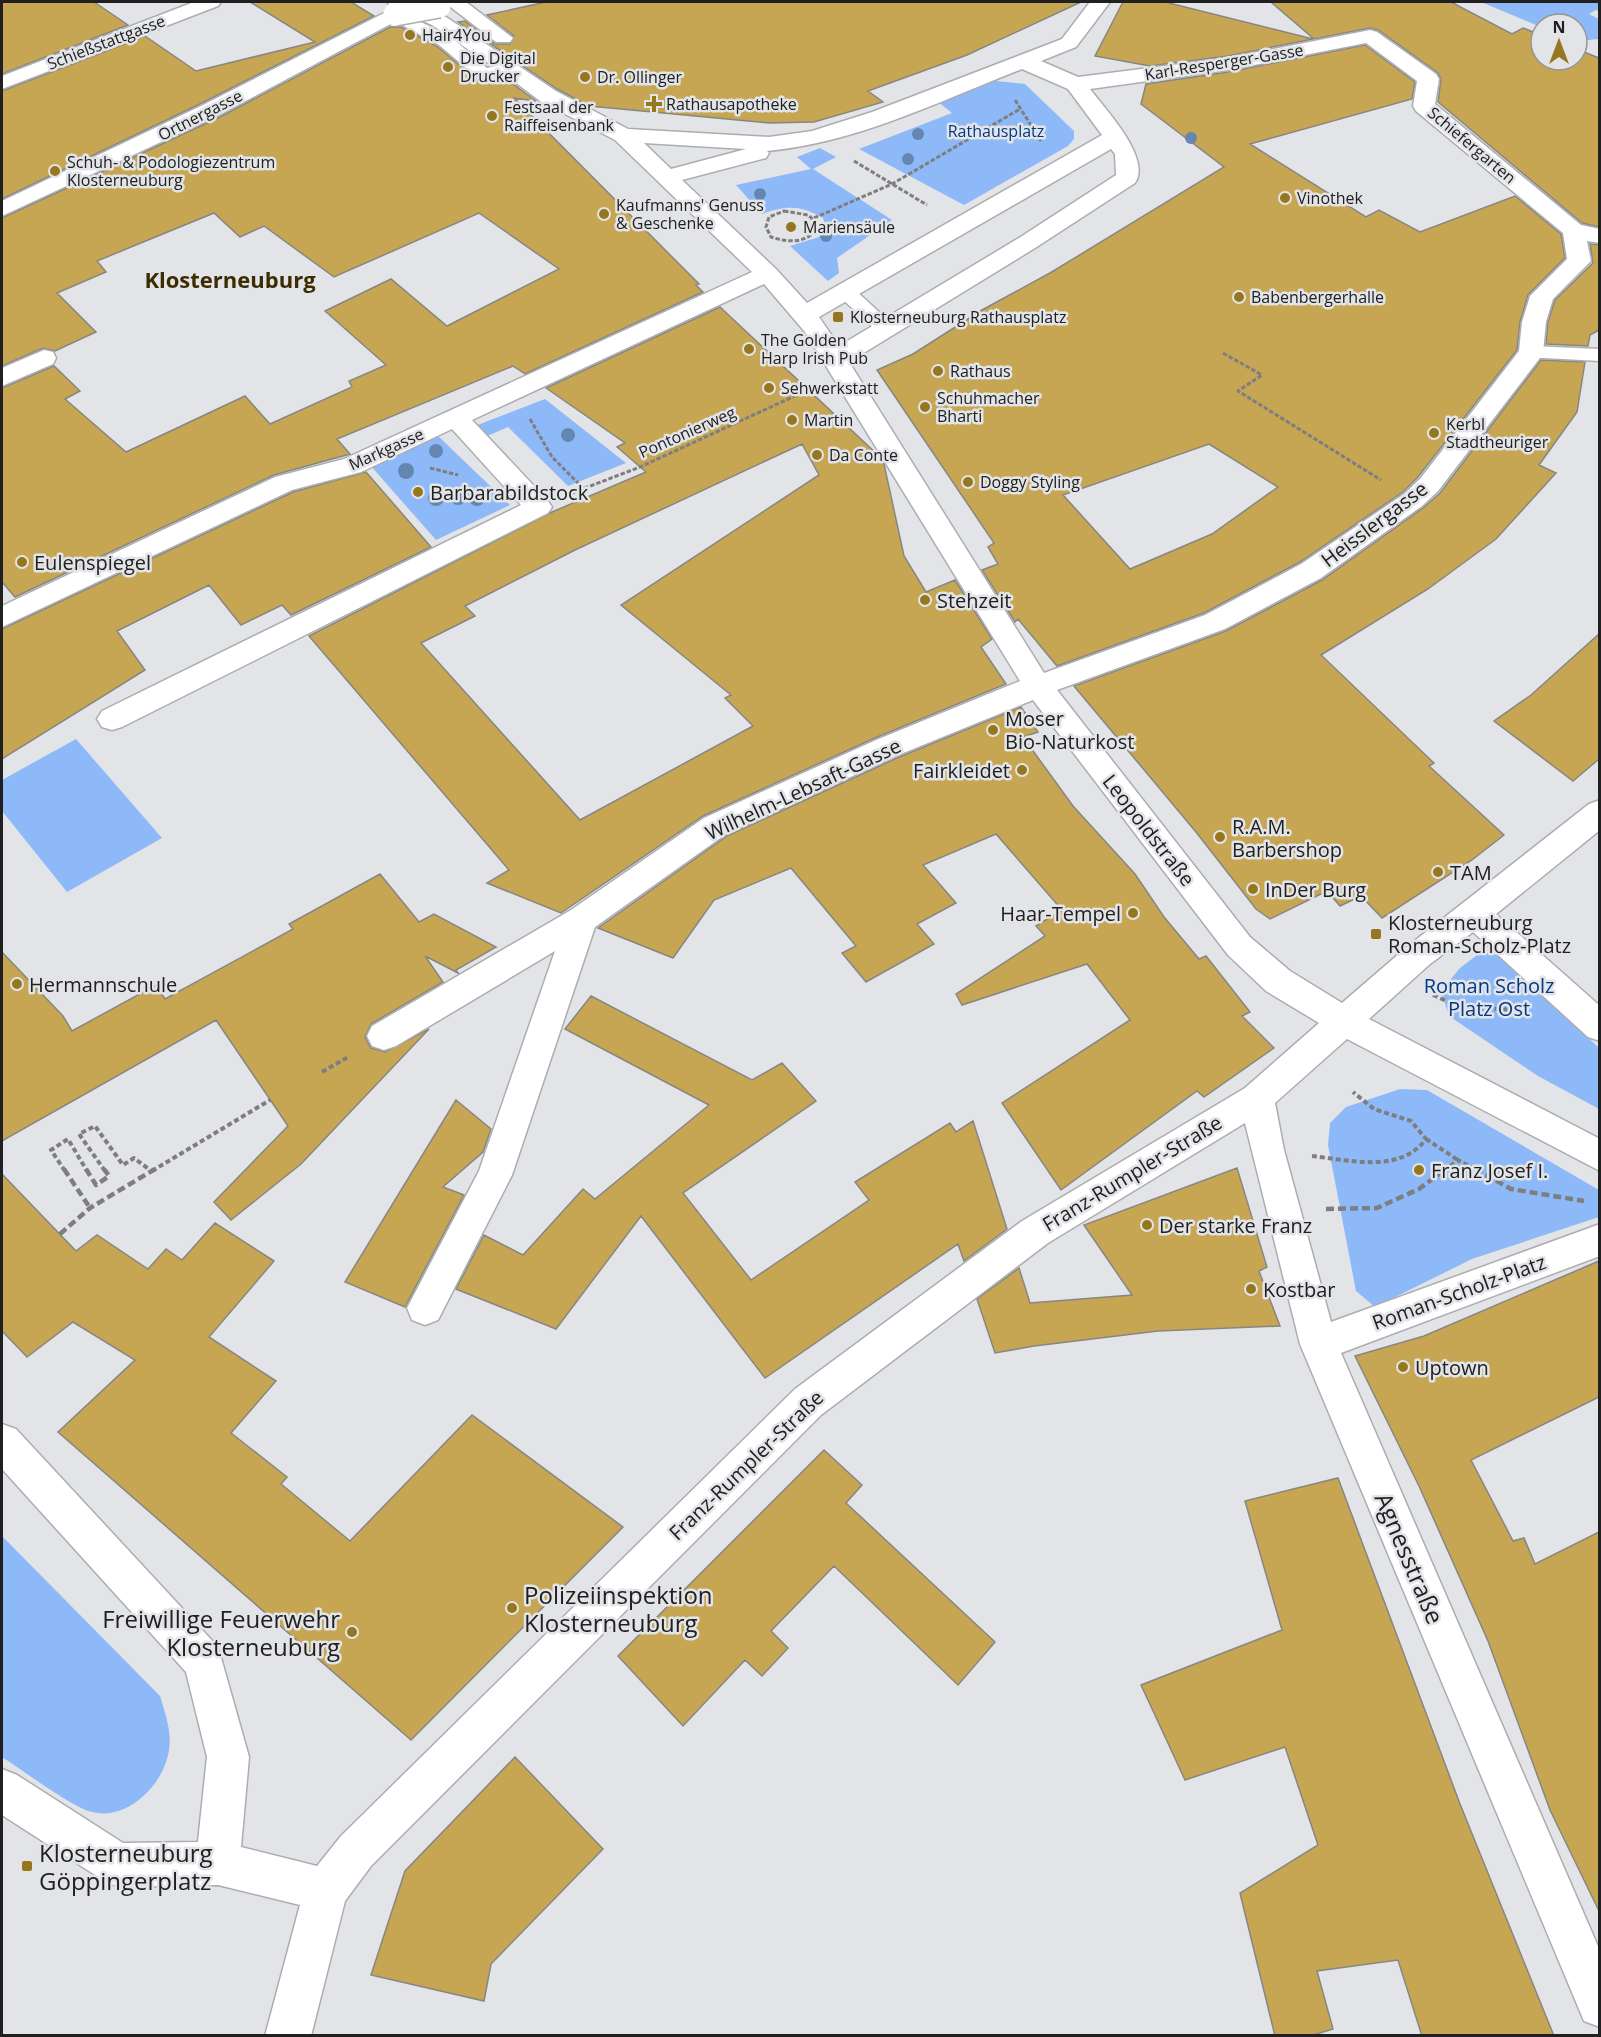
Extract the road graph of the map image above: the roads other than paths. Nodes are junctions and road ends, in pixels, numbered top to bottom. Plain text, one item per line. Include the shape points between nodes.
1 (212, 2) edge
2 (1100, 2) edge
3 (447, 8) edge
4 (388, 10) edge
5 (1370, 36) joint
6 (1022, 61) junction
7 (512, 68) junction
8 (2, 83) edge
9 (1076, 84) junction
10 (548, 96) junction
11 (622, 135) junction
12 (1115, 137) junction
13 (768, 144) junction
14 (667, 177) junction
15 (2, 209) edge
16 (1574, 231) junction
17 (1599, 236) edge
18 (768, 274) junction
19 (846, 292) junction
20 (804, 315) junction
21 (885, 329) junction
22 (1532, 352) junction
23 (1599, 355) edge
24 (44, 358) dead end
25 (838, 367) junction
26 (2, 378) edge
27 (456, 418) junction
28 (7, 606) edge
29 (1038, 686) junction
30 (112, 719) dead end
31 (1599, 812) edge
32 (1474, 914) junction
33 (582, 919) junction
34 (1589, 1018) edge
35 (1345, 1022) junction
36 (384, 1036) dead end
37 (1257, 1098) junction
38 (1599, 1156) edge
39 (1599, 1240) edge
40 (425, 1308) dead end
41 (1320, 1344) junction
42 (2, 1442) edge
43 (2, 1790) edge
44 (218, 1863) junction
45 (326, 1890) junction
46 (1599, 2005) edge
47 (288, 2036) edge

1 - 8 street, Schießstattgasse
2 - 6 street via 1069,43
3 - 4 street
3 - 7 street
3 - 10 street via 512,44
4 - 7 lane via 445,41 484,74
4 - 15 street, Ortnergasse via 212,110
5 - 9 street, Karl-Resperger-Gasse via 1228,64
5 - 16 street, Schiefergarten via 1428,79 1425,106
6 - 9 street
6 - 13 street via 880,117 815,137
7 - 10 street
9 - 12 street
10 - 11 street
11 - 13 street
11 - 14 street
12 - 19 street
12 - 21 street via 1126,154 1127,178
13 - 14 street via 759,153
14 - 18 street
16 - 17 street, Schiefergarten
16 - 22 street via 1579,261 1542,296 1534,322
18 - 20 street
18 - 27 street, Markgasse
19 - 20 street
19 - 21 lane
20 - 25 street
21 - 25 street
22 - 23 lane
22 - 29 street, Heisslergasse via 1429,485 1311,571 1215,622
24 - 26 street
25 - 29 street, Leopoldstraße
27 - 28 street, Markgasse via 352,466 284,483
27 - 30 street via 531,499
29 - 33 street, Wilhelm-Lebsaft-Gasse via 886,748 715,826
29 - 35 street, Leopoldstraße via 1239,946 1278,981
31 - 32 street, Franz-Rumpler-Straße
32 - 34 street
32 - 35 street, Franz-Rumpler-Straße via 1419,955
33 - 36 street, Wilhelm-Lebsaft-Gasse
33 - 40 street via 495,1175
35 - 37 street, Franz-Rumpler-Straße
35 - 38 street, Leopoldstraße
37 - 41 street, Agnesstraße
37 - 45 street, Franz-Rumpler-Straße via 1035,1232 807,1402 356,1851
39 - 41 street, Roman-Scholz-Platz
41 - 46 street, Agnesstraße
42 - 44 street via 204,1661 228,1757
43 - 44 street via 118,1865
44 - 45 street
45 - 47 street, Franz-Rumpler-Straße

